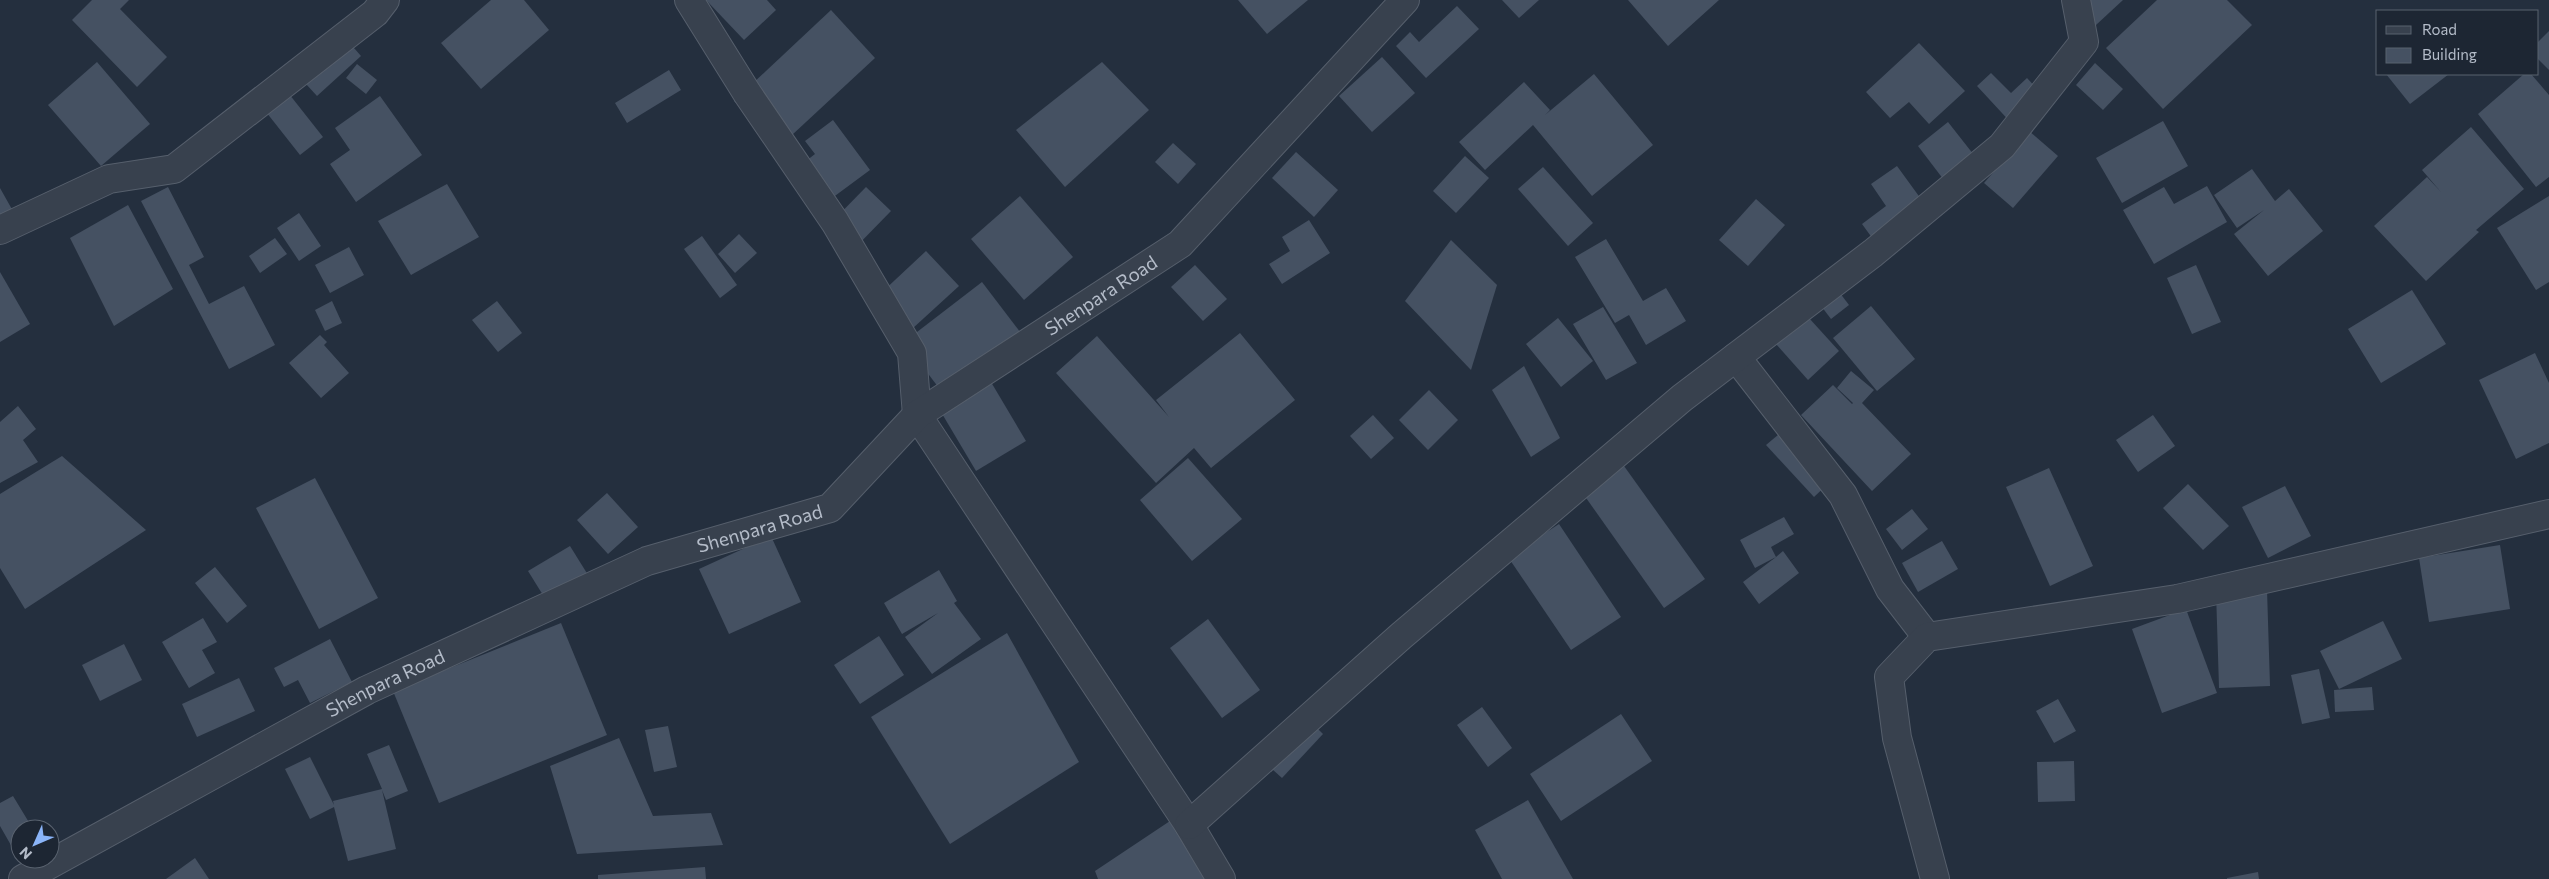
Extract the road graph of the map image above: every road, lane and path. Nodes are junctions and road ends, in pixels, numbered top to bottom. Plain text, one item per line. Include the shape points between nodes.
1 (385, 0) edge
2 (689, 0) edge
3 (1405, 0) edge
4 (2076, 0) edge
5 (0, 230) edge
6 (1736, 357) junction
7 (917, 415) junction
8 (2549, 514) edge
9 (1927, 637) junction
10 (1189, 825) junction
11 (23, 879) edge
12 (1221, 879) edge
13 (1935, 879) edge

1 - 5 street via 375,13 174,169 109,179
2 - 7 street via 834,222 912,353
3 - 7 street, Shenpara Road via 1180,244
4 - 6 street via 2084,42 2002,146 1873,253
6 - 9 street via 1843,495 1890,589
6 - 10 street via 1682,398 1401,636
7 - 10 street
7 - 11 street, Shenpara Road via 830,508 647,561 368,690
8 - 9 street via 2177,600
9 - 13 street via 1889,677 1897,738
10 - 12 street

